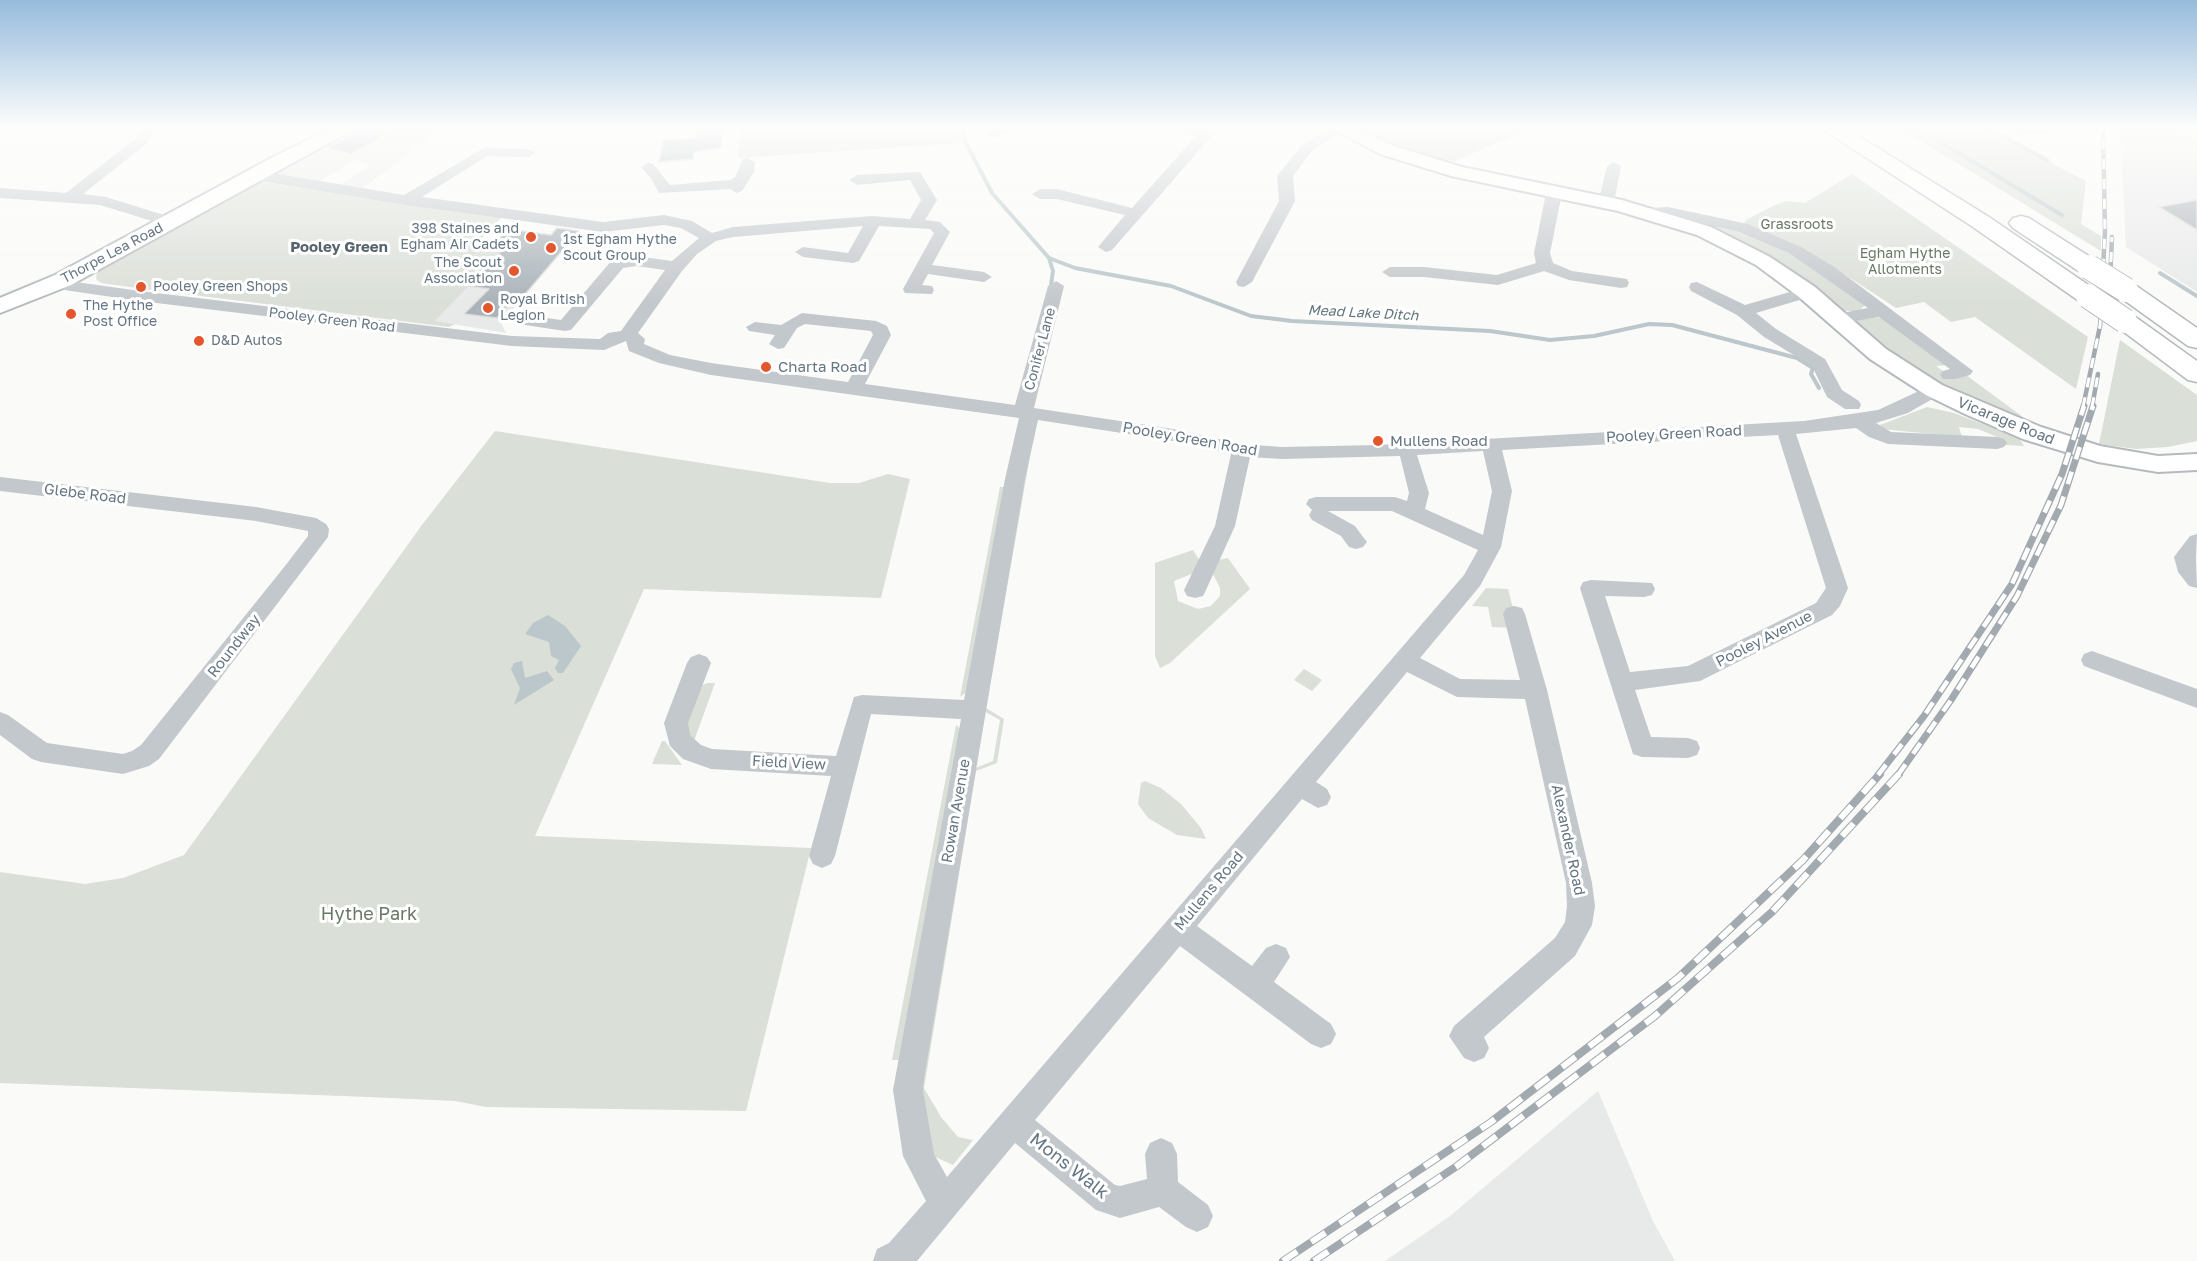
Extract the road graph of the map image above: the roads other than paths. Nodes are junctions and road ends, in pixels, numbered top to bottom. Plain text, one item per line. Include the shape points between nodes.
1 (84, 186) edge
2 (235, 186) edge
3 (320, 186) edge
4 (430, 186) edge
5 (658, 186) edge
6 (737, 186) edge
7 (923, 186) edge
8 (1160, 186) edge
9 (1286, 186) edge
10 (1518, 186) edge
11 (1613, 186) edge
12 (1923, 186) edge
13 (1960, 186) edge
14 (0, 193) edge
15 (1554, 193) junction
16 (1040, 194) dead end
17 (70, 197) junction
18 (407, 200) junction
19 (1606, 203) junction
20 (655, 204) junction
21 (1135, 213) junction
22 (1651, 213) junction
23 (872, 221) junction
24 (171, 222) junction
25 (915, 224) junction
26 (710, 238) junction
27 (1104, 241) dead end
28 (803, 252) dead end
29 (853, 258) junction
30 (873, 261) dead end
31 (1545, 266) junction
32 (676, 267) junction
33 (921, 268) junction
34 (1390, 272) dead end
35 (984, 277) dead end
36 (63, 280) junction
37 (1244, 282) dead end
38 (1621, 283) dead end
39 (1056, 286) dead end
40 (1698, 287) dead end
41 (927, 291) dead end
42 (1807, 292) junction
43 (0, 306) edge
44 (1743, 311) junction
45 (1881, 311) junction
46 (1838, 319) junction
47 (525, 320) dead end
48 (565, 326) junction
49 (755, 327) dead end
50 (586, 328) dead end
51 (2197, 340) edge
52 (631, 341) junction
53 (2197, 374) edge
54 (1941, 382) junction
55 (853, 389) junction
56 (1027, 413) junction
57 (1856, 413) junction
58 (1785, 428) junction
59 (1985, 439) dead end
60 (1491, 445) junction
61 (1242, 450) junction
62 (1409, 458) dead end
63 (2195, 464) edge
64 (0, 484) edge
65 (169, 504) joint
66 (1363, 504) junction
67 (1414, 511) junction
68 (2197, 541) edge
69 (1490, 547) junction
70 (2197, 580) edge
71 (1644, 589) dead end
72 (1195, 590) dead end
73 (1514, 614) dead end
74 (1404, 660) junction
75 (2092, 660) dead end
76 (699, 663) dead end
77 (1622, 682) junction
78 (1534, 690) junction
79 (2197, 699) edge
80 (974, 710) junction
81 (0, 722) edge
82 (1688, 748) dead end
83 (845, 766) junction
84 (822, 856) dead end
85 (1178, 928) junction
86 (1276, 957) dead end
87 (1254, 985) junction
88 (1320, 1034) dead end
89 (1474, 1048) dead end
90 (1014, 1122) junction
91 (1161, 1154) dead end
92 (1163, 1190) junction
93 (946, 1202) junction
94 (1197, 1216) dead end
95 (895, 1258) edge

1 - 17 street
2 - 24 main road, Thorpe Lea Road
3 - 18 street
4 - 18 street
5 - 20 street
6 - 20 street
7 - 25 street via 929,200
8 - 21 street
9 - 37 street via 1287,201
10 - 15 main road, Vicarage Road
11 - 19 street
12 - 53 highway, bridge
13 - 51 highway, bridge via 2126,290
14 - 17 street
15 - 19 main road, Vicarage Road
15 - 31 street via 1542,253
16 - 21 street via 1057,194
17 - 24 street via 101,201
18 - 20 street via 603,227
19 - 22 main road, Vicarage Road
20 - 26 street
21 - 27 street
22 - 42 main road, Vicarage Road via 1733,244
22 - 45 street, Vicarage Road via 1668,212 1742,227 1795,250
23 - 25 street
23 - 26 street via 733,232
23 - 29 street
24 - 36 main road, Thorpe Lea Road
25 - 33 street via 934,225 942,232
26 - 32 street
28 - 29 street
29 - 30 street
31 - 34 street via 1498,280 1406,278
31 - 38 street via 1569,275
32 - 48 street via 636,261 618,264
32 - 52 street
33 - 35 street
33 - 41 street via 911,289
36 - 43 main road, Thorpe Lea Road
36 - 52 street, Pooley Green Road via 77,287 417,331 544,344 604,345 605,351 615,354 626,352
39 - 56 street, Conifer Lane
40 - 44 street
42 - 44 street
42 - 46 main road, Vicarage Road
44 - 57 street via 1819,363 1834,393
45 - 46 street
45 - 54 street, Vicarage Road via 1964,371
46 - 54 main road, Vicarage Road via 1878,354
47 - 48 street
48 - 50 street
49 - 55 street via 782,338 795,321 811,318 881,330 882,335
52 - 55 street, Pooley Green Road via 665,359 702,367
54 - 57 street, Pooley Green Road via 1901,409
54 - 63 main road, Vicarage Road via 1994,418 2080,449 2137,462
55 - 56 street, Pooley Green Road
56 - 61 street, Pooley Green Road via 1173,435
56 - 80 street, Rowan Avenue
57 - 58 street, Pooley Green Road
57 - 59 street via 1876,433 1888,438
58 - 60 street, Pooley Green Road
58 - 77 street, Pooley Avenue via 1837,588 1832,600 1824,609 1692,675
60 - 61 street, Pooley Green Road via 1318,454
60 - 69 street, Mullens Road via 1502,490
61 - 72 street via 1225,526
62 - 67 street via 1419,493
64 - 65 street, Glebe Road
65 - 81 street, Roundway via 316,525 318,537 199,691 140,759 123,764 41,752
66 - 66 street via 1365,513 1352,536 1317,509
66 - 67 street via 1395,504
67 - 69 street
68 - 70 street via 2185,557 2186,567
69 - 74 street, Mullens Road via 1472,579
71 - 77 street via 1592,588
73 - 78 street, Alexander Road
74 - 78 street via 1457,688
74 - 85 street, Mullens Road via 1308,790
75 - 79 street
76 - 83 street, Field View via 676,723 680,738 692,752 711,759
77 - 82 street via 1642,747
78 - 89 street, Alexander Road via 1579,883 1578,926 1565,947 1464,1036
80 - 83 street, Field View via 862,704
80 - 93 street, Rowan Avenue via 908,1090 919,1156
83 - 84 street
85 - 87 street
85 - 90 street, Mullens Road
86 - 87 street
87 - 88 street
90 - 92 street, Mons Walk via 1107,1199 1120,1202
90 - 93 street, Mullens Road
91 - 92 street
92 - 94 street
93 - 95 street, Mullens Road

